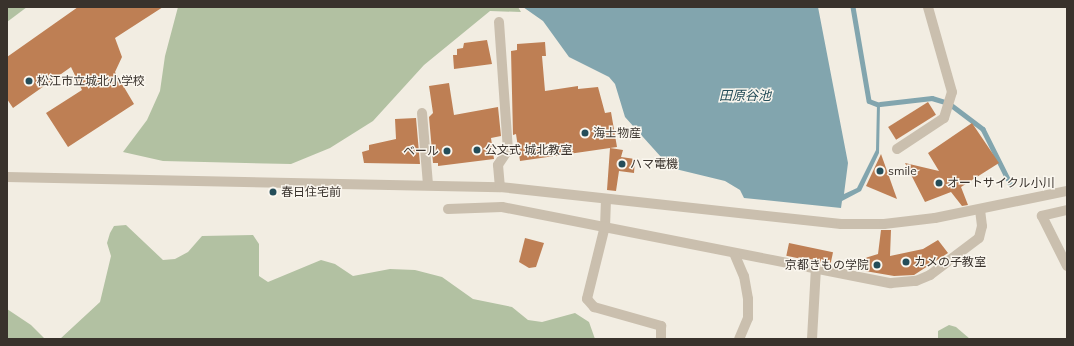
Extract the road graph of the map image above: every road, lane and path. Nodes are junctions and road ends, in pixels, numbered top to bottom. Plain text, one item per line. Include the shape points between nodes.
1 (928, 7) edge
2 (499, 22) dead end
3 (422, 113) dead end
4 (897, 149) dead end
5 (7, 177) edge
6 (428, 184) junction
7 (500, 187) junction
8 (1067, 191) edge
9 (606, 199) junction
10 (448, 209) dead end
11 (980, 210) junction
12 (1067, 210) edge
13 (605, 226) junction
14 (734, 253) junction
15 (1067, 266) edge
16 (816, 268) junction
17 (661, 339) edge
18 (739, 339) edge
19 (812, 339) edge

1 - 4 street via 952,92 944,118
2 - 7 street via 508,150 498,165
3 - 6 street
5 - 6 street
6 - 7 street
7 - 9 street
8 - 11 street
9 - 11 street via 841,224 884,224
9 - 13 street
10 - 13 street via 502,207
11 - 16 street via 982,226 979,238 930,275 916,281 891,283
12 - 15 street via 1042,216
13 - 14 street
13 - 17 street via 587,299 594,306 661,326
14 - 16 street
14 - 18 street via 744,276 748,299 748,318
16 - 19 street

